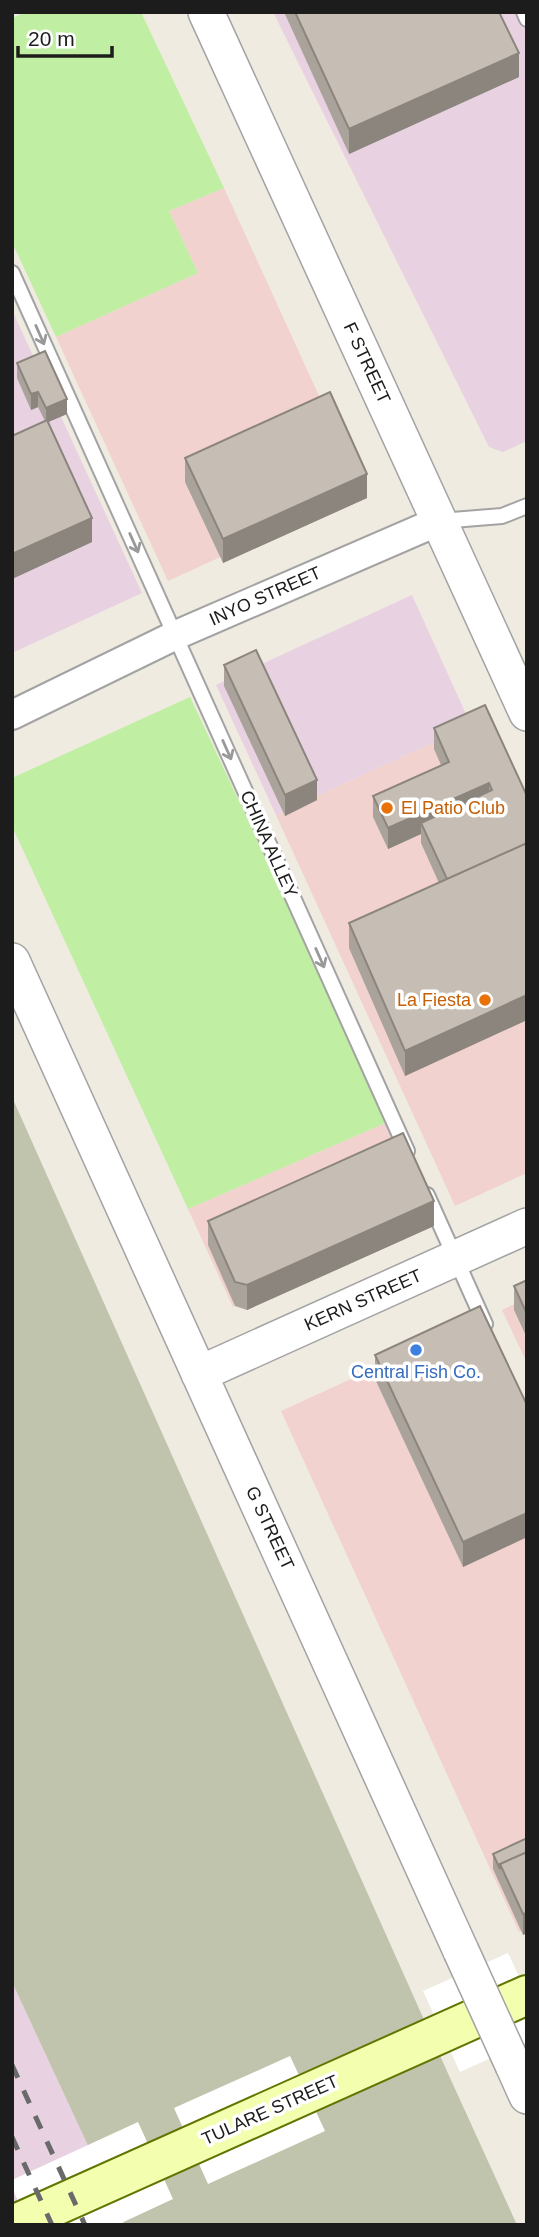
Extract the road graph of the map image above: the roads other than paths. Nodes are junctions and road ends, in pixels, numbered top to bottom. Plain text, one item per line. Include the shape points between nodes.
1 (206, 12) edge
2 (524, 12) edge
3 (527, 19) edge
4 (12, 273) edge
5 (527, 506) edge
6 (439, 521) junction
7 (176, 635) junction
8 (527, 713) edge
9 (12, 715) edge
10 (12, 961) edge
11 (527, 1226) edge
12 (455, 1259) junction
13 (489, 1333) edge
14 (199, 1374) junction
15 (527, 1995) edge
16 (520, 2081) edge
17 (13, 2225) edge

1 - 6 street, F STREET
2 - 3 lane
4 -> 7 lane, CHINA ALLEY
5 - 6 lane, INYO STREET via 502,516
6 - 7 street, INYO STREET
6 - 8 street, F STREET
7 - 9 street, INYO STREET
7 -> 12 lane, CHINA ALLEY
10 - 14 street, G STREET
11 - 12 street, KERN STREET
12 - 13 lane, CHINA ALLEY
12 - 14 street, KERN STREET
14 - 16 street, G STREET, bridge
15 - 17 main road, TULARE STREET

